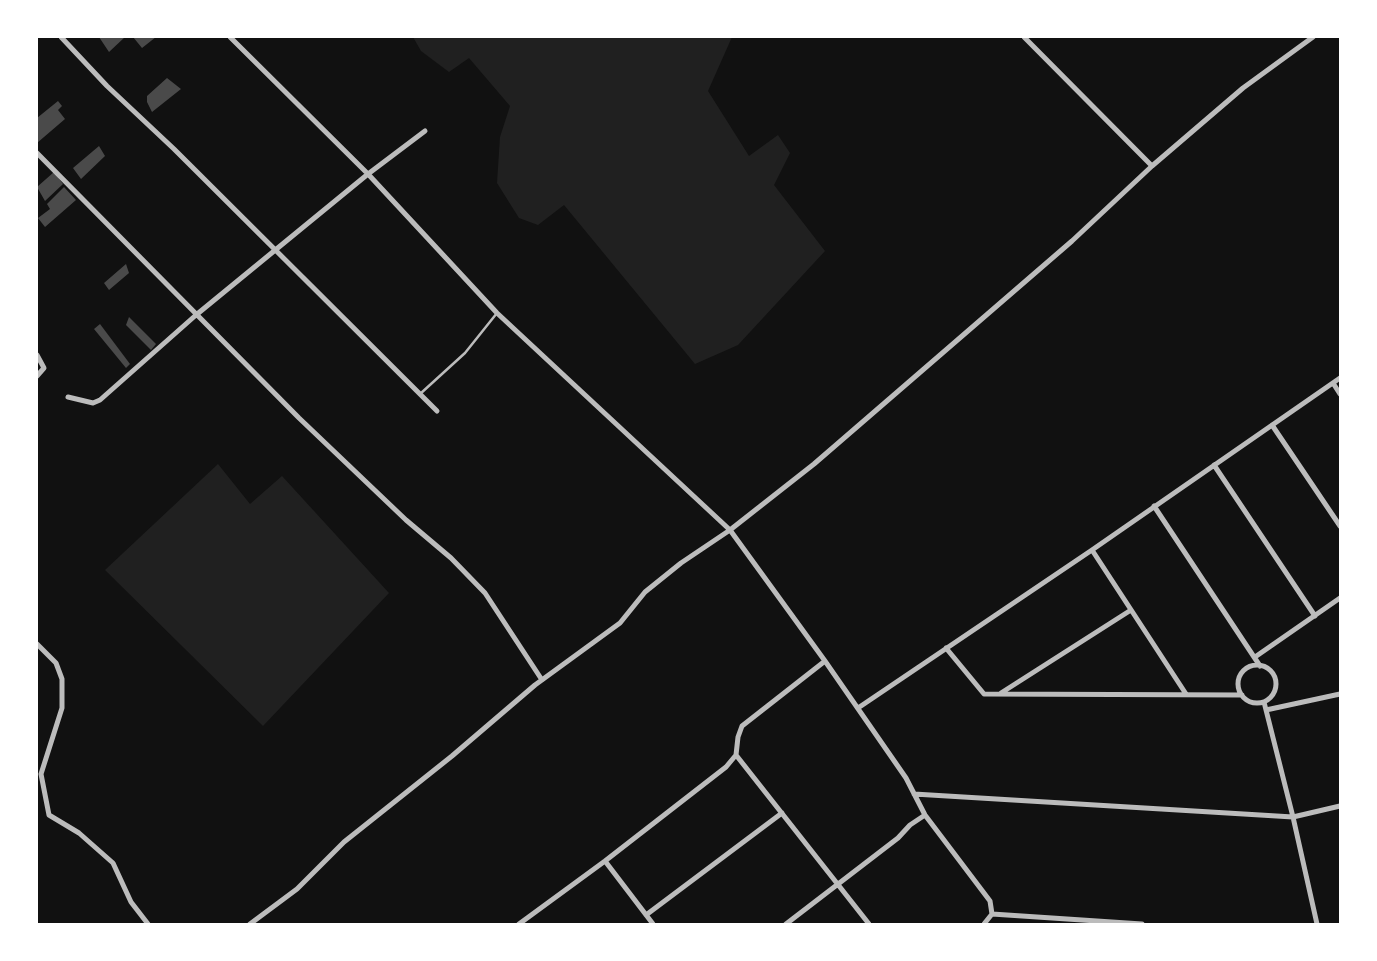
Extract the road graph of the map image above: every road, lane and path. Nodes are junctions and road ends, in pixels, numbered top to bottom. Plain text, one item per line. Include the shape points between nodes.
1 (61, 37) edge
2 (230, 37) edge
3 (1024, 37) edge
4 (1313, 37) edge
5 (425, 131) dead end
6 (37, 153) edge
7 (1152, 166) junction
8 (368, 174) junction
9 (276, 251) junction
10 (497, 313) junction
11 (196, 315) junction
12 (37, 355) edge
13 (37, 376) edge
14 (1340, 378) edge
15 (1333, 383) junction
16 (419, 394) junction
17 (1340, 394) edge
18 (68, 397) dead end
19 (437, 411) dead end
20 (1272, 425) junction
21 (1214, 465) junction
22 (1154, 506) junction
23 (1340, 526) edge
24 (730, 530) junction
25 (1092, 550) junction
26 (1340, 598) edge
27 (1131, 610) junction
28 (1315, 616) junction
29 (37, 644) edge
30 (946, 648) junction
31 (1255, 657) junction
32 (825, 661) junction
33 (1260, 666) junction
34 (542, 680) junction
35 (1186, 694) junction
36 (1340, 694) edge
37 (999, 695) junction
38 (1242, 695) junction
39 (1264, 702) junction
40 (858, 708) junction
41 (1266, 710) junction
42 (736, 755) junction
43 (914, 794) junction
44 (1340, 806) edge
45 (782, 813) junction
46 (925, 816) junction
47 (1293, 817) junction
48 (605, 861) junction
49 (838, 884) junction
50 (992, 914) junction
51 (646, 915) junction
52 (148, 924) edge
53 (250, 924) edge
54 (519, 924) edge
55 (653, 924) edge
56 (786, 924) edge
57 (869, 924) edge
58 (984, 924) edge
59 (1142, 924) edge
60 (1317, 924) edge

1 - 9 street
2 - 8 street
3 - 7 street
4 - 7 street via 1243,88
5 - 8 street
6 - 11 street
7 - 24 street via 896,395
8 - 9 street
8 - 10 street
9 - 11 street
9 - 16 street
10 - 16 lane via 465,353
10 - 24 street
11 - 18 street via 100,400 93,403
11 - 34 street via 477,584
12 - 13 street via 44,368
14 - 15 street
15 - 17 street
15 - 20 street
16 - 19 street
20 - 21 street
20 - 23 street
21 - 22 street
21 - 28 street
22 - 25 street
22 - 31 street
24 - 32 street
24 - 34 street via 681,563 645,592 620,623
25 - 27 street
25 - 30 street
26 - 28 street
27 - 35 street
27 - 37 street
28 - 31 street
29 - 52 street via 55,663 62,679 62,708 41,774 49,815 79,833 113,863 131,902
30 - 37 street via 984,694
30 - 40 street
31 - 33 street
32 - 40 street
32 - 42 street via 742,726
33 - 38 street via 1248,668 1240,677
33 - 39 street via 1271,672 1276,683
34 - 53 street
35 - 37 street
35 - 38 street
36 - 41 street
38 - 39 street via 1252,702
39 - 41 street
40 - 43 street
41 - 47 street
42 - 45 street
42 - 48 street
43 - 46 street
43 - 47 street
44 - 47 street
45 - 49 street
45 - 51 street
46 - 49 street
46 - 50 street via 990,901
47 - 60 street
48 - 51 street
48 - 54 street
49 - 56 street
49 - 57 street
50 - 58 street
50 - 59 street
51 - 55 street

